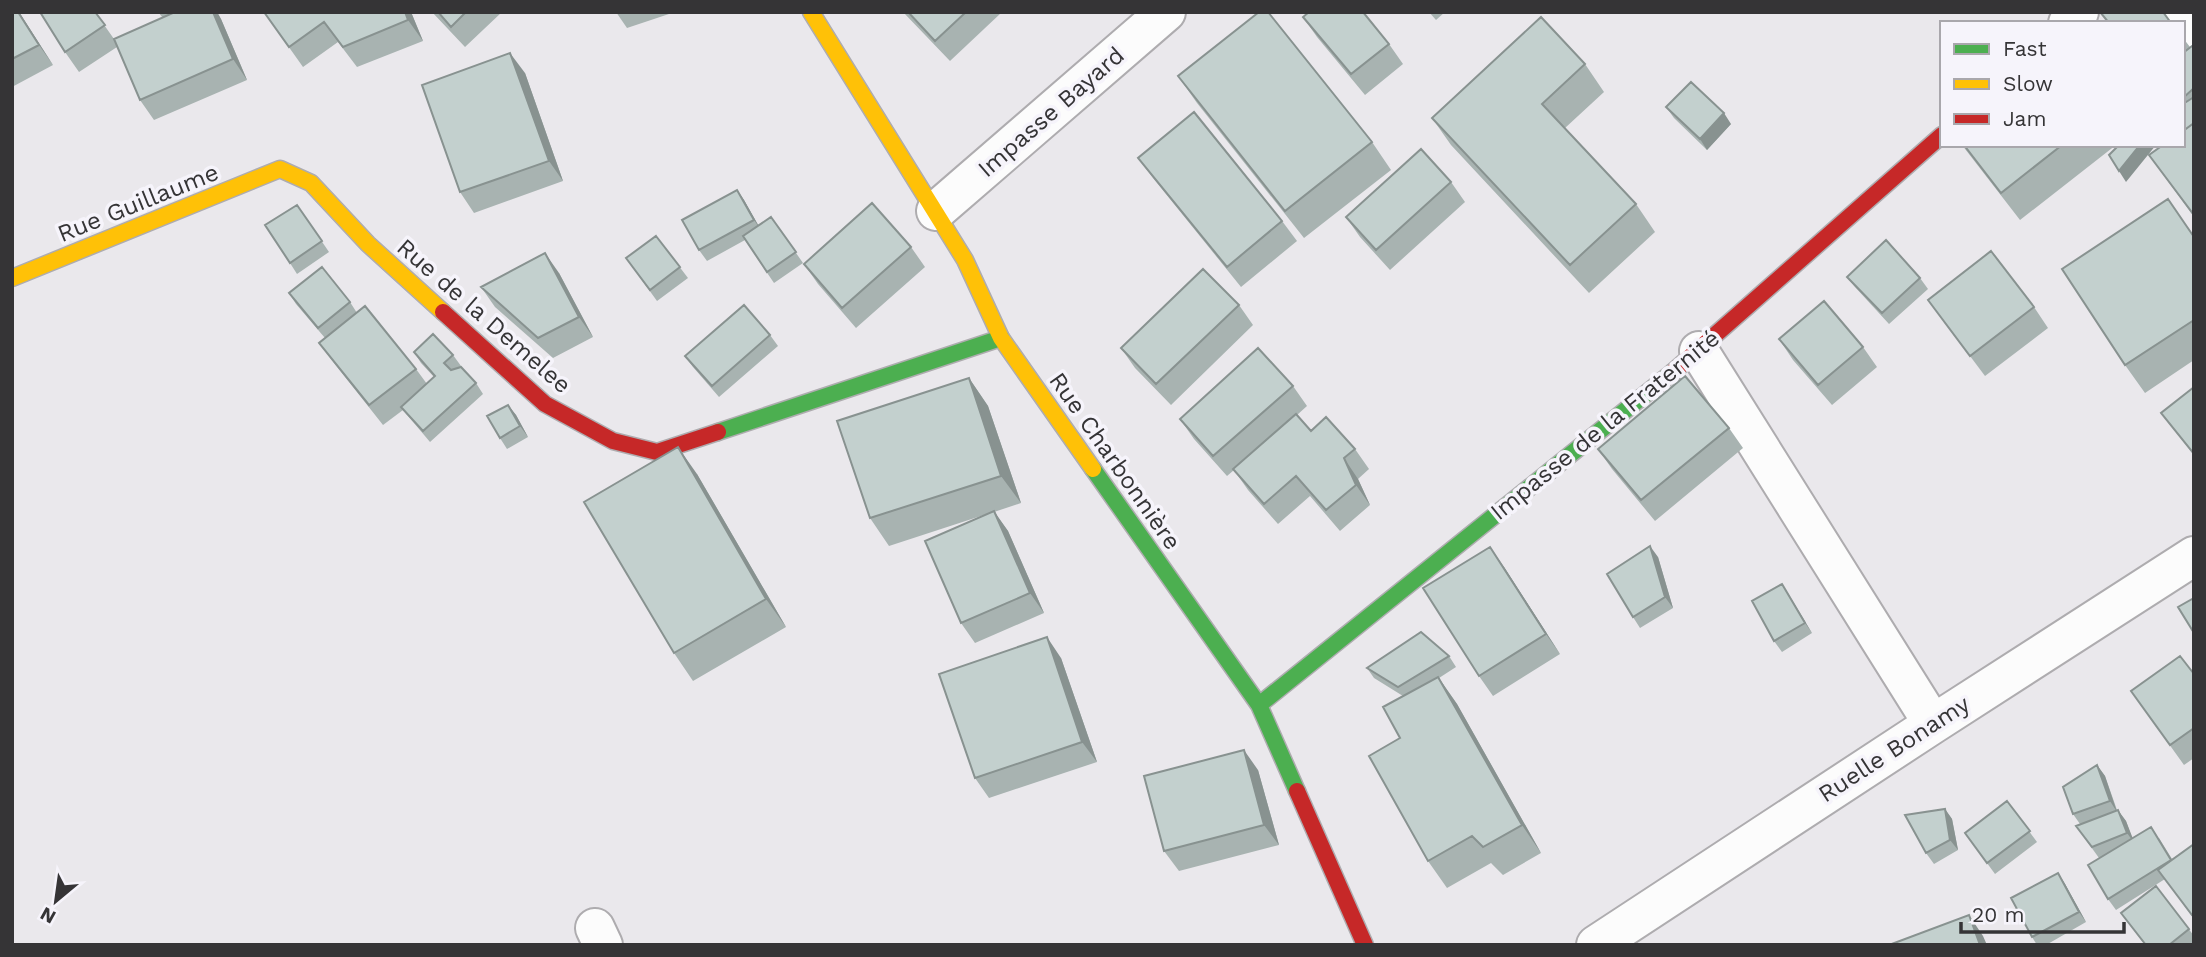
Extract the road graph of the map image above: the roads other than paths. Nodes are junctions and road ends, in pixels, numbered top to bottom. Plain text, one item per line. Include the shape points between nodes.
1 (1166, 12) edge
2 (814, 13) edge
3 (1940, 137) edge
4 (281, 169) joint
5 (936, 211) junction
6 (12, 278) edge
7 (1001, 338) junction
8 (1699, 351) junction
9 (2194, 556) edge
10 (1259, 705) junction
11 (1933, 724) junction
12 (1365, 945) edge
13 (1596, 945) edge

1 - 5 street, Impasse Bayard
2 - 5 street, Rue Charbonnière
3 - 8 street, Impasse de la Fraternité
4 - 6 street, Rue Guillaume
4 - 7 street, Rue de la Demelee via 311,183 368,244 545,404 613,441 657,452
5 - 7 street, Rue Charbonnière
7 - 10 street, Rue Charbonnière
8 - 10 street, Impasse de la Fraternité
8 - 11 street
9 - 11 street, Ruelle Bonamy
10 - 12 street, Rue Charbonnière
11 - 13 street, Ruelle Bonamy

